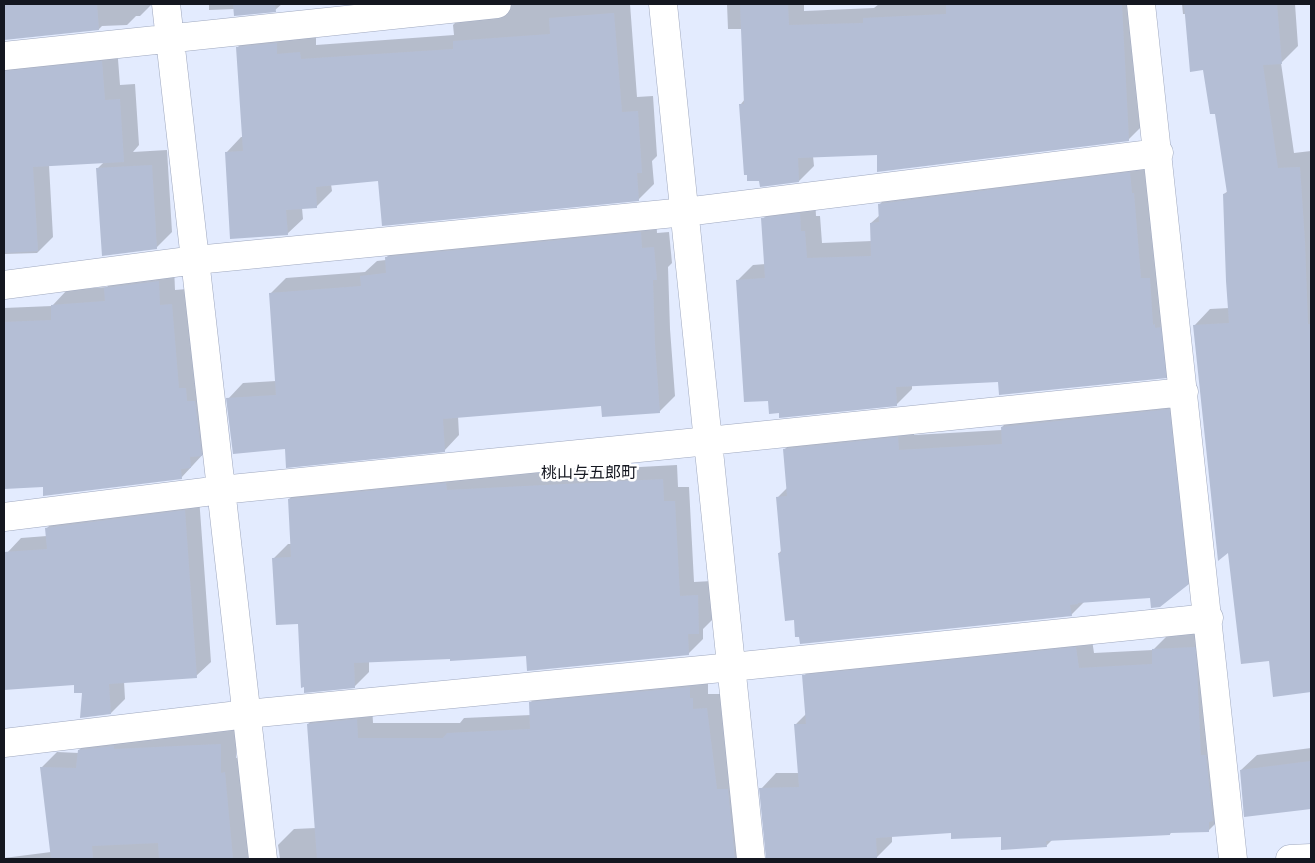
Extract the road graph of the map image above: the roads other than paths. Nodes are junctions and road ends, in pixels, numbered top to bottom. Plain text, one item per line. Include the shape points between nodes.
1 (166, 4) edge
2 (497, 4) edge
3 (663, 4) edge
4 (1141, 4) edge
5 (170, 38) junction
6 (4, 56) edge
7 (1159, 153) junction
8 (684, 212) junction
9 (196, 260) junction
10 (4, 285) edge
11 (1184, 392) junction
12 (708, 442) junction
13 (222, 490) junction
14 (4, 517) edge
15 (1209, 618) junction
16 (732, 667) junction
17 (247, 714) junction
18 (4, 743) edge
19 (1311, 858) edge
20 (263, 859) edge
21 (752, 859) edge
22 (1233, 859) edge
23 (1290, 859) edge

1 - 5 street
2 - 5 street
3 - 8 street
4 - 7 street
5 - 6 street
5 - 9 street
7 - 8 street
7 - 11 street
8 - 9 street
8 - 12 street
9 - 10 street
9 - 13 street
11 - 12 street
11 - 15 street
12 - 13 street
12 - 16 street
13 - 14 street
13 - 17 street
15 - 16 street
15 - 22 street
16 - 17 street
16 - 21 street
17 - 18 street
17 - 20 street
19 - 23 street

